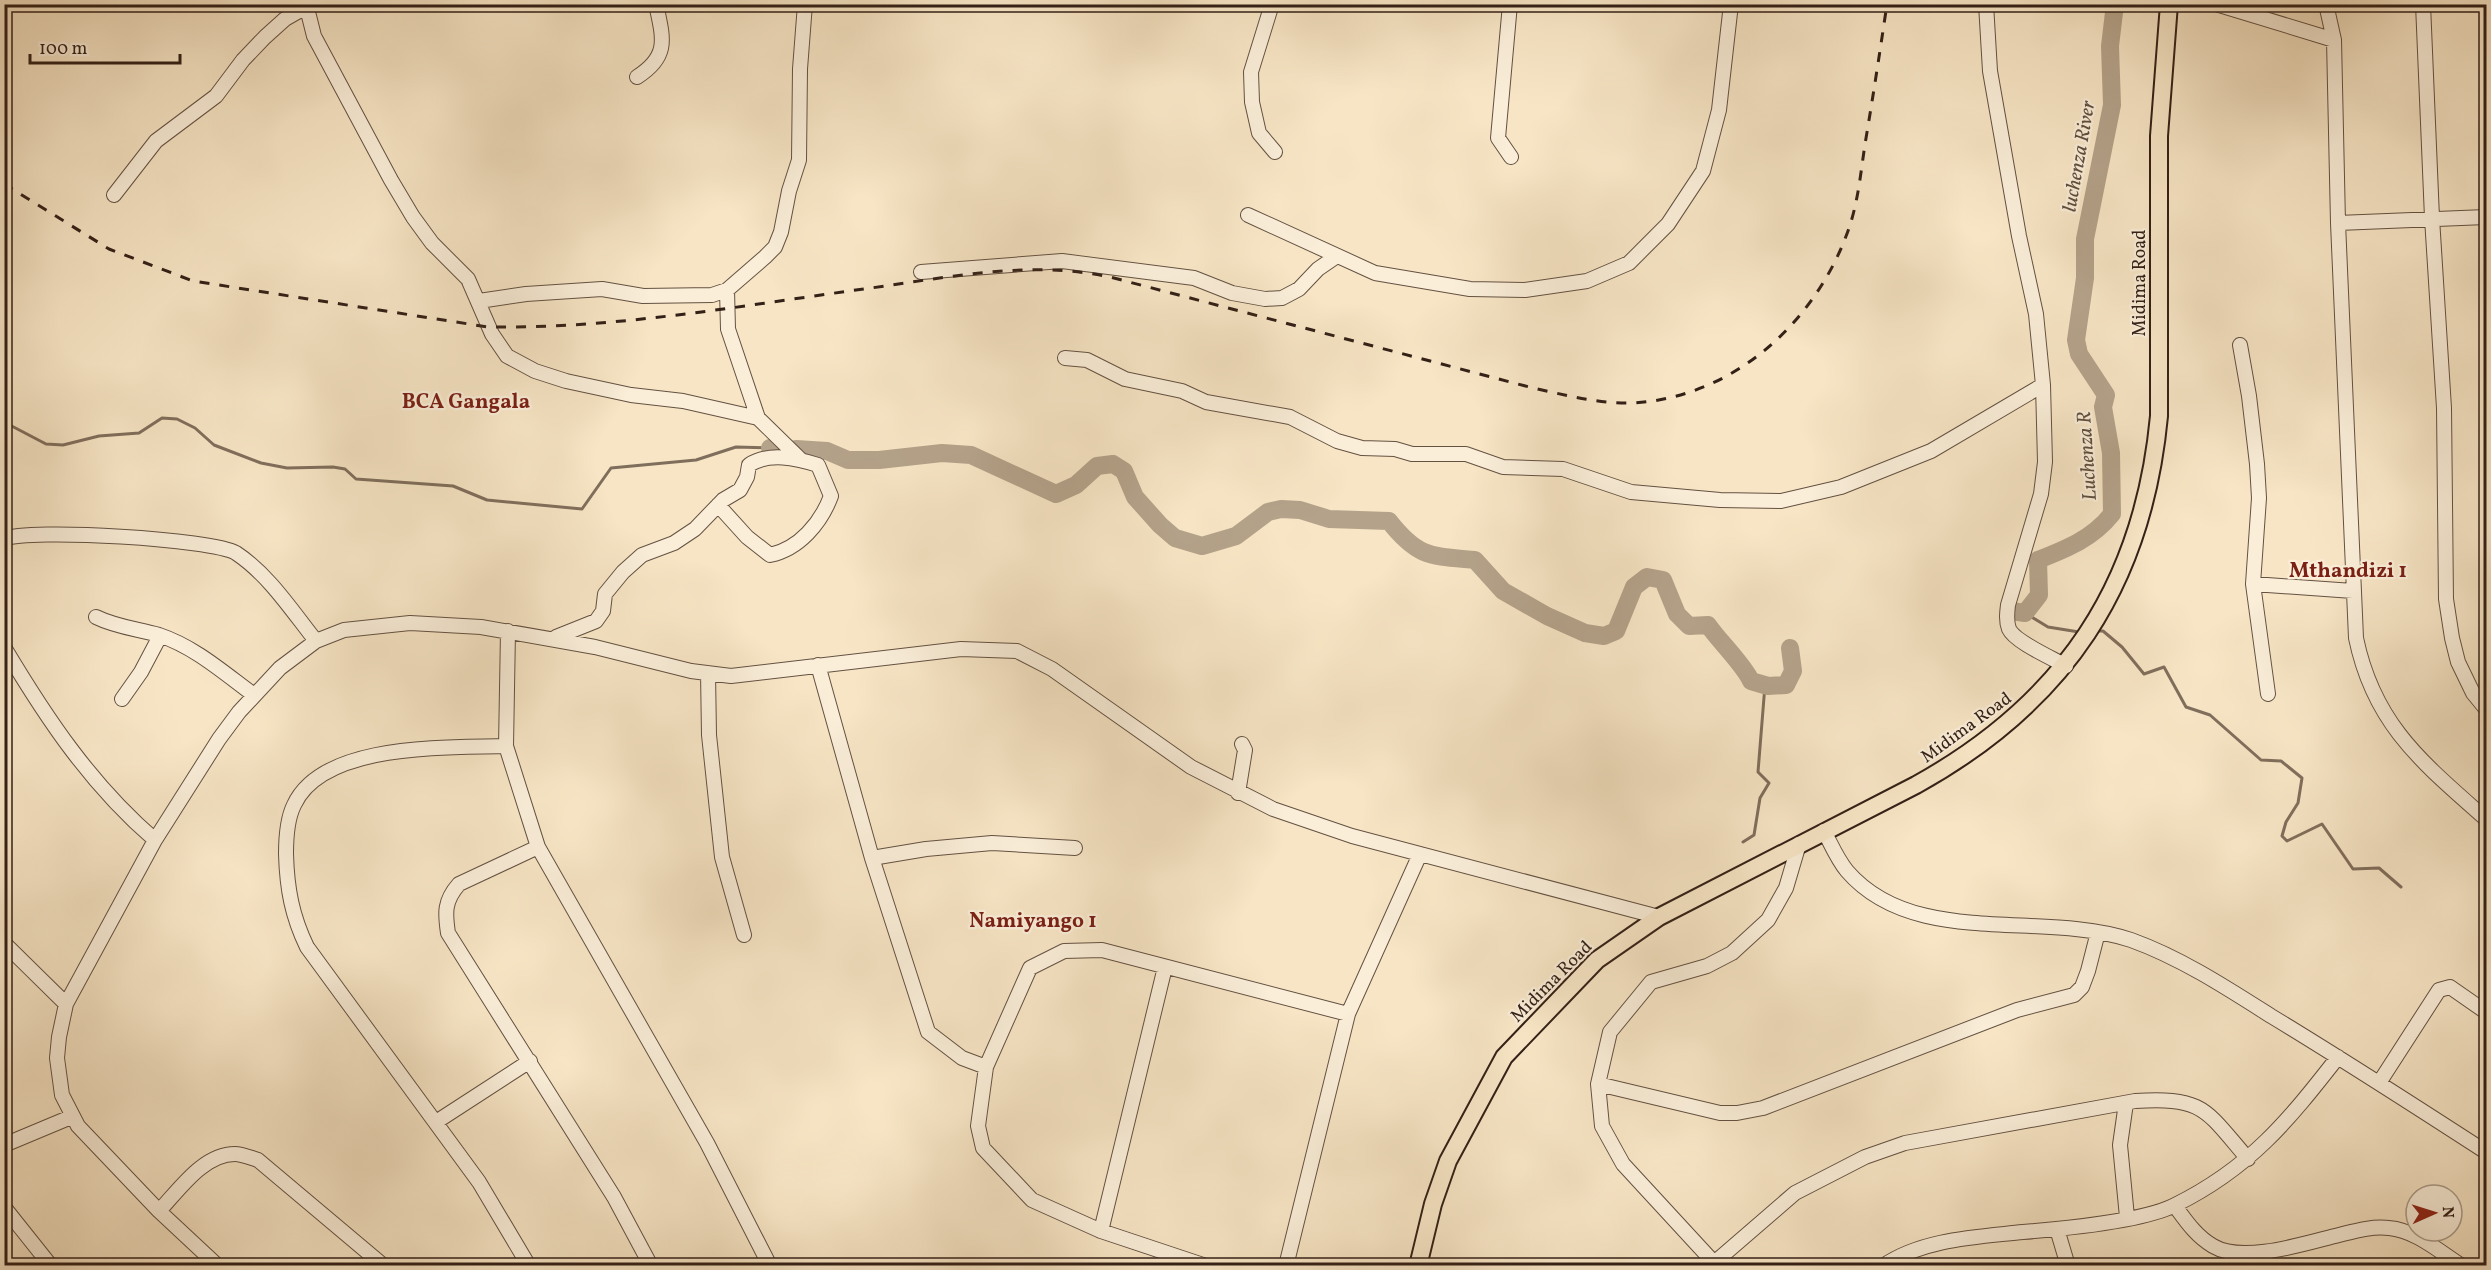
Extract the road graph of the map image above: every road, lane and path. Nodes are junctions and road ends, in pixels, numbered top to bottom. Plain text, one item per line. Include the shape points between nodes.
1 (656, 4) edge
2 (805, 4) edge
3 (1272, 4) edge
4 (1510, 4) edge
5 (1731, 4) edge
6 (1986, 4) edge
7 (2169, 4) edge
8 (2216, 4) edge
9 (2326, 4) edge
10 (2423, 4) edge
11 (306, 6) edge
12 (2334, 40) junction
13 (637, 76) dead end
14 (1275, 152) dead end
15 (1511, 157) dead end
16 (114, 195) dead end
17 (1248, 215) dead end
18 (2487, 217) edge
19 (2432, 218) junction
20 (2338, 223) junction
21 (1337, 256) junction
22 (921, 272) dead end
23 (727, 290) junction
24 (479, 301) junction
25 (2240, 345) dead end
26 (1065, 358) dead end
27 (2043, 385) junction
28 (758, 418) junction
29 (800, 459) junction
30 (718, 505) junction
31 (4, 539) edge
32 (2253, 584) junction
33 (2353, 591) junction
34 (96, 617) dead end
35 (508, 631) junction
36 (160, 636) junction
37 (551, 639) junction
38 (316, 641) junction
39 (4, 647) edge
40 (818, 665) junction
41 (2066, 666) junction
42 (708, 673) junction
43 (2268, 694) dead end
44 (254, 695) junction
45 (122, 699) dead end
46 (2487, 709) edge
47 (1242, 744) dead end
48 (506, 746) junction
49 (1238, 793) junction
50 (2487, 819) edge
51 (1824, 831) junction
52 (155, 840) junction
53 (1799, 844) junction
54 (538, 848) junction
55 (1075, 848) dead end
56 (1420, 854) junction
57 (872, 858) junction
58 (1659, 917) junction
59 (2097, 932) junction
60 (744, 935) dead end
61 (4, 943) edge
62 (1165, 967) junction
63 (66, 1004) junction
64 (2487, 1012) edge
65 (1348, 1014) junction
66 (2338, 1057) junction
67 (530, 1061) junction
68 (986, 1067) junction
69 (2379, 1083) junction
70 (1598, 1084) junction
71 (2126, 1103) junction
72 (71, 1117) junction
73 (436, 1122) junction
74 (4, 1145) edge
75 (2487, 1152) edge
76 (2248, 1159) junction
77 (2175, 1206) junction
78 (4, 1207) edge
79 (159, 1211) junction
80 (2127, 1217) junction
81 (2057, 1229) junction
82 (1101, 1231) junction
83 (1716, 1264) edge
84 (51, 1266) edge
85 (218, 1266) edge
86 (384, 1266) edge
87 (529, 1266) edge
88 (651, 1266) edge
89 (770, 1266) edge
90 (1206, 1266) edge
91 (1287, 1266) edge
92 (1418, 1266) edge
93 (1883, 1266) edge
94 (2068, 1266) edge
95 (2462, 1266) edge

1 - 13 street via 662,47 658,59
2 - 23 street via 799,160 781,232 775,247
3 - 14 street via 1251,72 1259,133
4 - 15 street via 1498,138
5 - 21 street via 1719,110 1703,171 1668,224 1629,263 1587,281 1525,290 1481,289 1375,273
6 - 27 street via 1990,71 2036,314
7 - 41 main road, Midima Road via 2159,136 2156,454 2147,495 2117,580
8 - 12 street
9 - 12 street
10 - 19 street
11 - 16 street via 265,37 216,96 157,140
11 - 24 street via 314,36 412,217 468,279
12 - 20 street
17 - 21 street
18 - 19 street
19 - 20 street
19 - 46 street via 2444,408 2446,599 2458,662 2473,693
20 - 33 street
21 - 22 street via 1318,268 1299,289 1282,298 1265,299 1232,293 1194,278 1062,261
23 - 24 street via 712,295 643,296 602,289
23 - 28 street via 728,329
24 - 28 street via 497,345 518,364 535,372 631,395 682,401
25 - 32 street via 2258,486
26 - 27 street via 1087,360 1125,379 1182,391 1206,402 1290,417 1336,441 1362,448 1412,454 1466,454 1503,467 1563,469 1631,492 1720,500 1781,501 1841,487 1931,451
27 - 41 street via 2045,462 2041,494 2007,619 2018,638
28 - 29 street
29 - 30 street via 759,459 749,465 740,490
29 - 30 street via 818,465 831,496 810,530 790,548 770,555 762,551
30 - 37 street via 685,537 642,555 623,572 605,594 603,610 596,621
31 - 38 street via 77,536 221,546 242,557 268,581
32 - 33 street
32 - 43 street
33 - 50 street via 2361,663 2381,708 2415,756
34 - 36 street via 109,624
35 - 37 street
35 - 38 street via 410,623 344,630
35 - 48 street
36 - 44 street via 194,650
36 - 45 street
37 - 42 street
38 - 44 street via 280,668
39 - 52 street via 69,749 120,808
40 - 42 street via 742,675
40 - 49 street via 961,649 1017,651 1052,669 1191,767
40 - 57 street
41 - 51 main road, Midima Road via 2012,721 1982,744 1933,776
42 - 60 street via 709,735 722,857
44 - 52 street via 219,739
47 - 49 street via 1245,750
48 - 54 street
48 - 73 street via 407,750 360,758 320,777 302,792 293,806 286,836 287,888 296,924 307,947
49 - 56 street via 1312,824
51 - 53 main road, Midima Road
51 - 59 street via 1845,868 1891,906 1942,918
52 - 63 street
53 - 58 main road, Midima Road
53 - 70 street via 1782,896 1768,920 1732,953 1707,966 1651,982 1610,1032
54 - 67 street via 459,884 449,895 445,908 448,933
54 - 89 street via 707,1143
55 - 57 street via 992,843
56 - 58 street
56 - 65 street
57 - 68 street via 928,1032 962,1058
58 - 92 main road, Midima Road via 1597,960 1504,1057 1448,1161 1432,1203
59 - 66 street via 2162,953
59 - 70 street via 2088,971 2074,995 2017,1010 1763,1108 1720,1113
61 - 63 street
62 - 65 street
62 - 68 street via 1102,951 1064,951 1030,968
62 - 82 street
63 - 72 street via 57,1058 62,1095
64 - 69 street via 2450,987 2439,990
65 - 91 street
66 - 69 street
66 - 76 street via 2287,1123
67 - 73 street
67 - 88 street via 614,1197
68 - 82 street via 978,1126 983,1148 1032,1200
69 - 75 street
70 - 83 street via 1602,1126 1623,1164
71 - 76 street via 2168,1099 2199,1106
71 - 80 street via 2120,1144
71 - 83 street via 1905,1143 1865,1157 1795,1192
72 - 74 street
72 - 79 street
73 - 87 street via 479,1182
76 - 77 street
77 - 80 street
77 - 95 street via 2199,1235 2231,1252 2277,1250 2365,1229 2389,1228 2414,1236
78 - 84 street
79 - 85 street
79 - 86 street via 206,1163 237,1154 258,1160
80 - 81 street
81 - 93 street via 1938,1244
81 - 94 street
82 - 90 street

